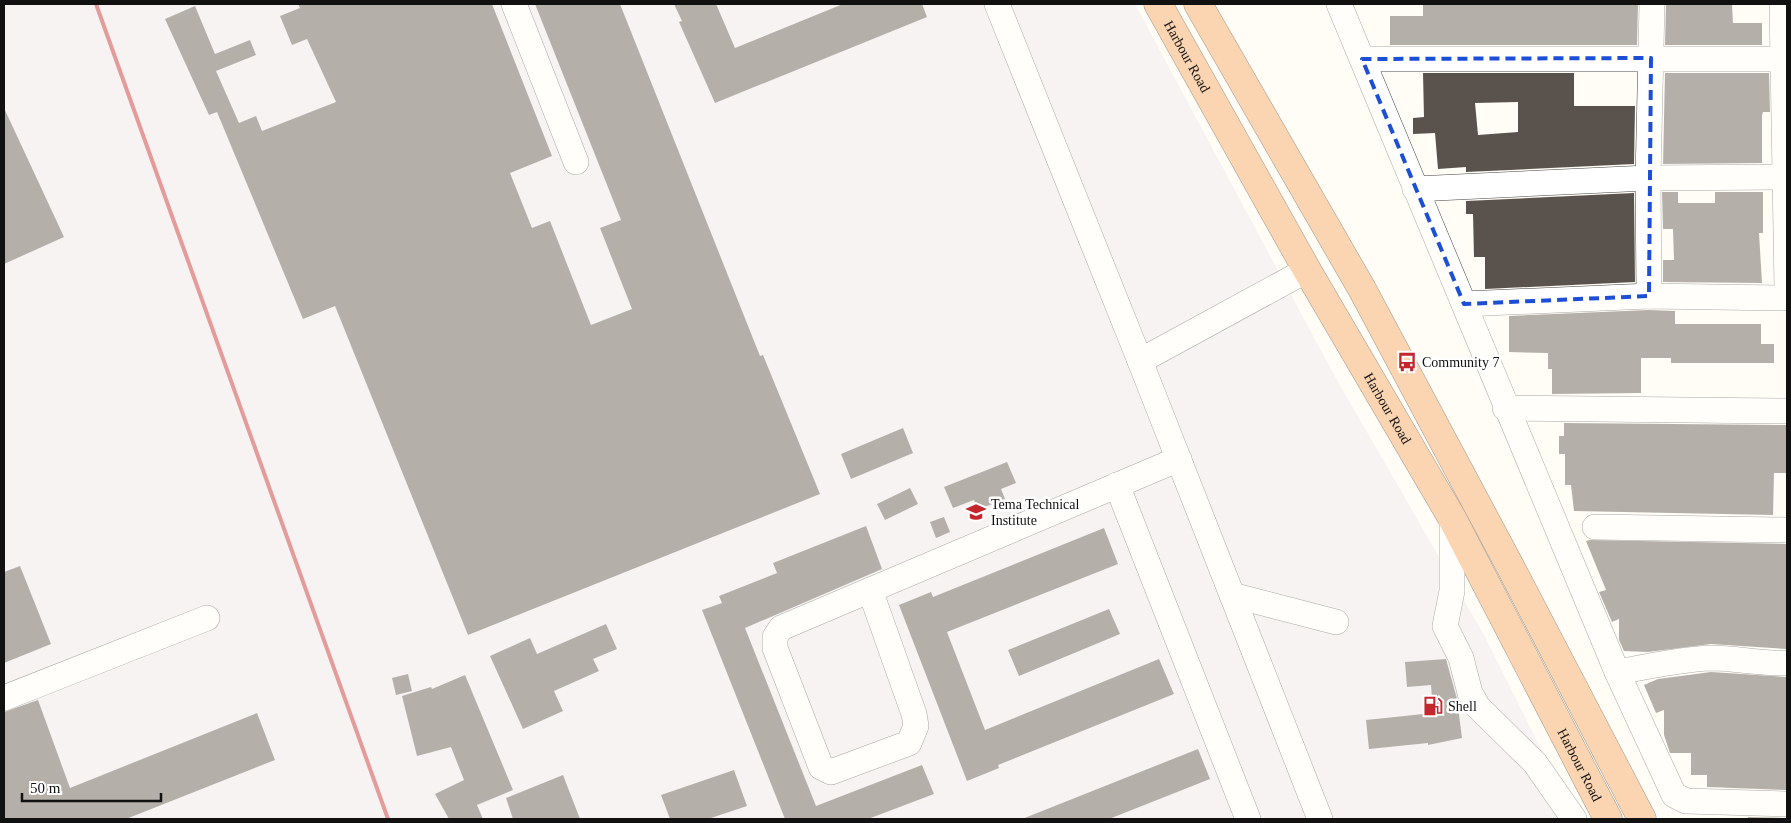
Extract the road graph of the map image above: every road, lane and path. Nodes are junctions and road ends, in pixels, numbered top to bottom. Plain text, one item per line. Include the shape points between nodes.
1 (514, 4) edge
2 (997, 4) edge
3 (1158, 4) edge
4 (1198, 4) edge
5 (1338, 4) edge
6 (1652, 4) edge
7 (1782, 4) edge
8 (1651, 58) junction
9 (1362, 59) junction
10 (1783, 59) junction
11 (576, 162) dead end
12 (1786, 177) junction
13 (1648, 178) junction
14 (1415, 189) junction
15 (1307, 270) junction
16 (1787, 288) edge
17 (1649, 296) junction
18 (1787, 298) edge
19 (1464, 304) junction
20 (1140, 361) junction
21 (1506, 408) junction
22 (1787, 411) edge
23 (1179, 459) junction
24 (1117, 485) junction
25 (1452, 518) junction
26 (1595, 527) dead end
27 (1787, 530) edge
28 (870, 590) junction
29 (1232, 595) junction
30 (207, 618) dead end
31 (1336, 622) dead end
32 (1787, 663) edge
33 (1616, 672) junction
34 (4, 698) edge
35 (1787, 804) edge
36 (1248, 819) edge
37 (1320, 819) edge
38 (1574, 819) edge
39 (1608, 819) edge
40 (1642, 819) edge

1 - 11 street
2 - 20 street
3 - 15 highway, Harbour Road
4 - 40 highway via 1362,289
5 - 9 street
6 - 8 street
7 - 10 street
8 - 9 street
8 - 10 street
8 - 13 street
9 - 14 street
10 - 12 street
12 - 13 street
12 - 16 street
13 - 14 street
13 - 17 street
14 - 19 street
15 - 20 street
15 - 25 highway, Harbour Road
17 - 18 street
17 - 19 street
19 - 21 street
20 - 23 street
21 - 22 street
21 - 33 street
23 - 24 street
23 - 29 street
24 - 28 street
24 - 36 street
25 - 38 street via 1452,591 1445,626 1461,658 1470,693 1478,707 1535,763
25 - 39 highway, Harbour Road
26 - 27 street
28 - 28 street via 781,628 775,637 775,648 821,768 832,772 909,743 915,733 914,714
29 - 31 street
29 - 37 street
30 - 34 street
32 - 33 street via 1710,658
33 - 35 street via 1674,795 1686,801

